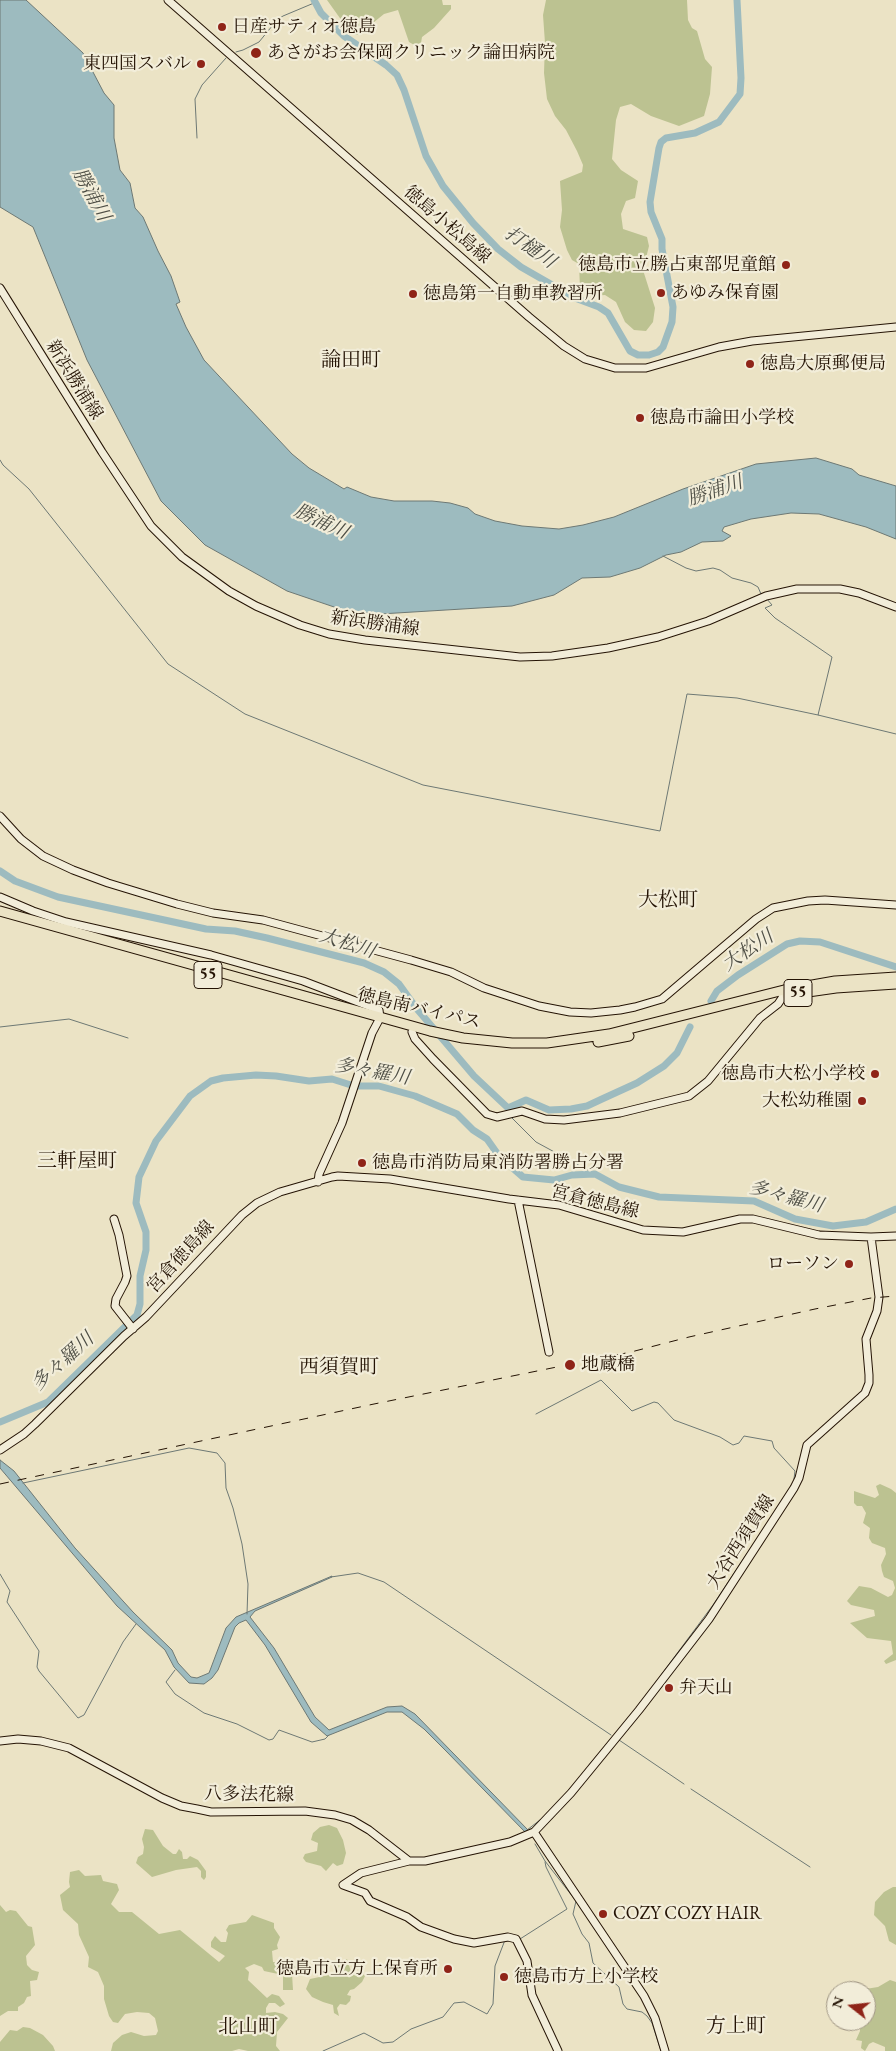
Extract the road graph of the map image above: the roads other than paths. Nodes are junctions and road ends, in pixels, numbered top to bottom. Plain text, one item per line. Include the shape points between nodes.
1 (168, 0) edge
2 (0, 288) edge
3 (896, 327) edge
4 (896, 607) edge
5 (0, 816) edge
6 (0, 897) edge
7 (896, 905) edge
8 (0, 910) edge
9 (0, 916) edge
10 (896, 977) edge
11 (896, 984) edge
12 (784, 992) junction
13 (378, 1021) junction
14 (412, 1030) junction
15 (318, 1182) junction
16 (518, 1200) junction
17 (114, 1219) dead end
18 (896, 1236) edge
19 (871, 1237) junction
20 (132, 1328) junction
21 (549, 1352) dead end
22 (0, 1450) edge
23 (0, 1741) edge
24 (534, 1832) junction
25 (409, 1861) junction
26 (558, 2051) edge
27 (665, 2051) edge

1 - 3 main road, 徳島小松島線 via 529,317 578,356 615,368 646,368 752,340
2 - 4 main road, 新浜勝浦線 via 133,502 156,531 182,557 229,591 300,625 342,637 520,657 608,648 672,633 766,596 796,589 840,589
5 - 7 main road via 21,839 43,856 108,883 177,904 263,920 411,960 539,1006 570,1012 635,1008 662,999 773,908 826,900
6 - 13 main road via 66,922 211,955 303,981 379,1010
8 - 13 highway, 徳島南バイパス / 55
9 - 13 highway, 徳島南バイパス / 55
10 - 12 highway, 徳島南バイパス / 55 via 835,982
11 - 12 highway, 徳島南バイパス / 55
12 - 14 highway, 徳島南バイパス / 55 via 612,1040 566,1047 490,1047
12 - 14 main road via 778,1004 760,1018 708,1081 689,1096 620,1113 564,1120 545,1119 522,1111 497,1117 487,1114 421,1046
13 - 14 highway, 徳島南バイパス / 55
13 - 15 main road
15 - 16 main road, 宮倉徳島線 via 338,1176 377,1178
15 - 20 main road, 宮倉徳島線 via 266,1199 242,1215
16 - 19 main road, 宮倉徳島線 via 559,1205 643,1230 683,1232 746,1219 819,1235
16 - 21 main road
17 - 20 main road via 120,1235 126,1276 115,1306
18 - 19 main road, 宮倉徳島線
19 - 24 main road, 大谷西須賀線 via 880,1297 866,1339 869,1383 864,1393 807,1445 794,1488 704,1625 653,1692
20 - 22 main road, 宮倉徳島線 via 35,1424
23 - 25 main road, 八多法花線 via 28,1739 69,1748 162,1798 196,1810 305,1811 335,1815 369,1830
24 - 25 main road via 510,1842 426,1861
24 - 27 main road via 644,1996
25 - 26 main road via 361,1873 343,1885 364,1893 370,1901 407,1917 421,1928 454,1939 474,1943 508,1937 516,1939 527,1961 532,1995

